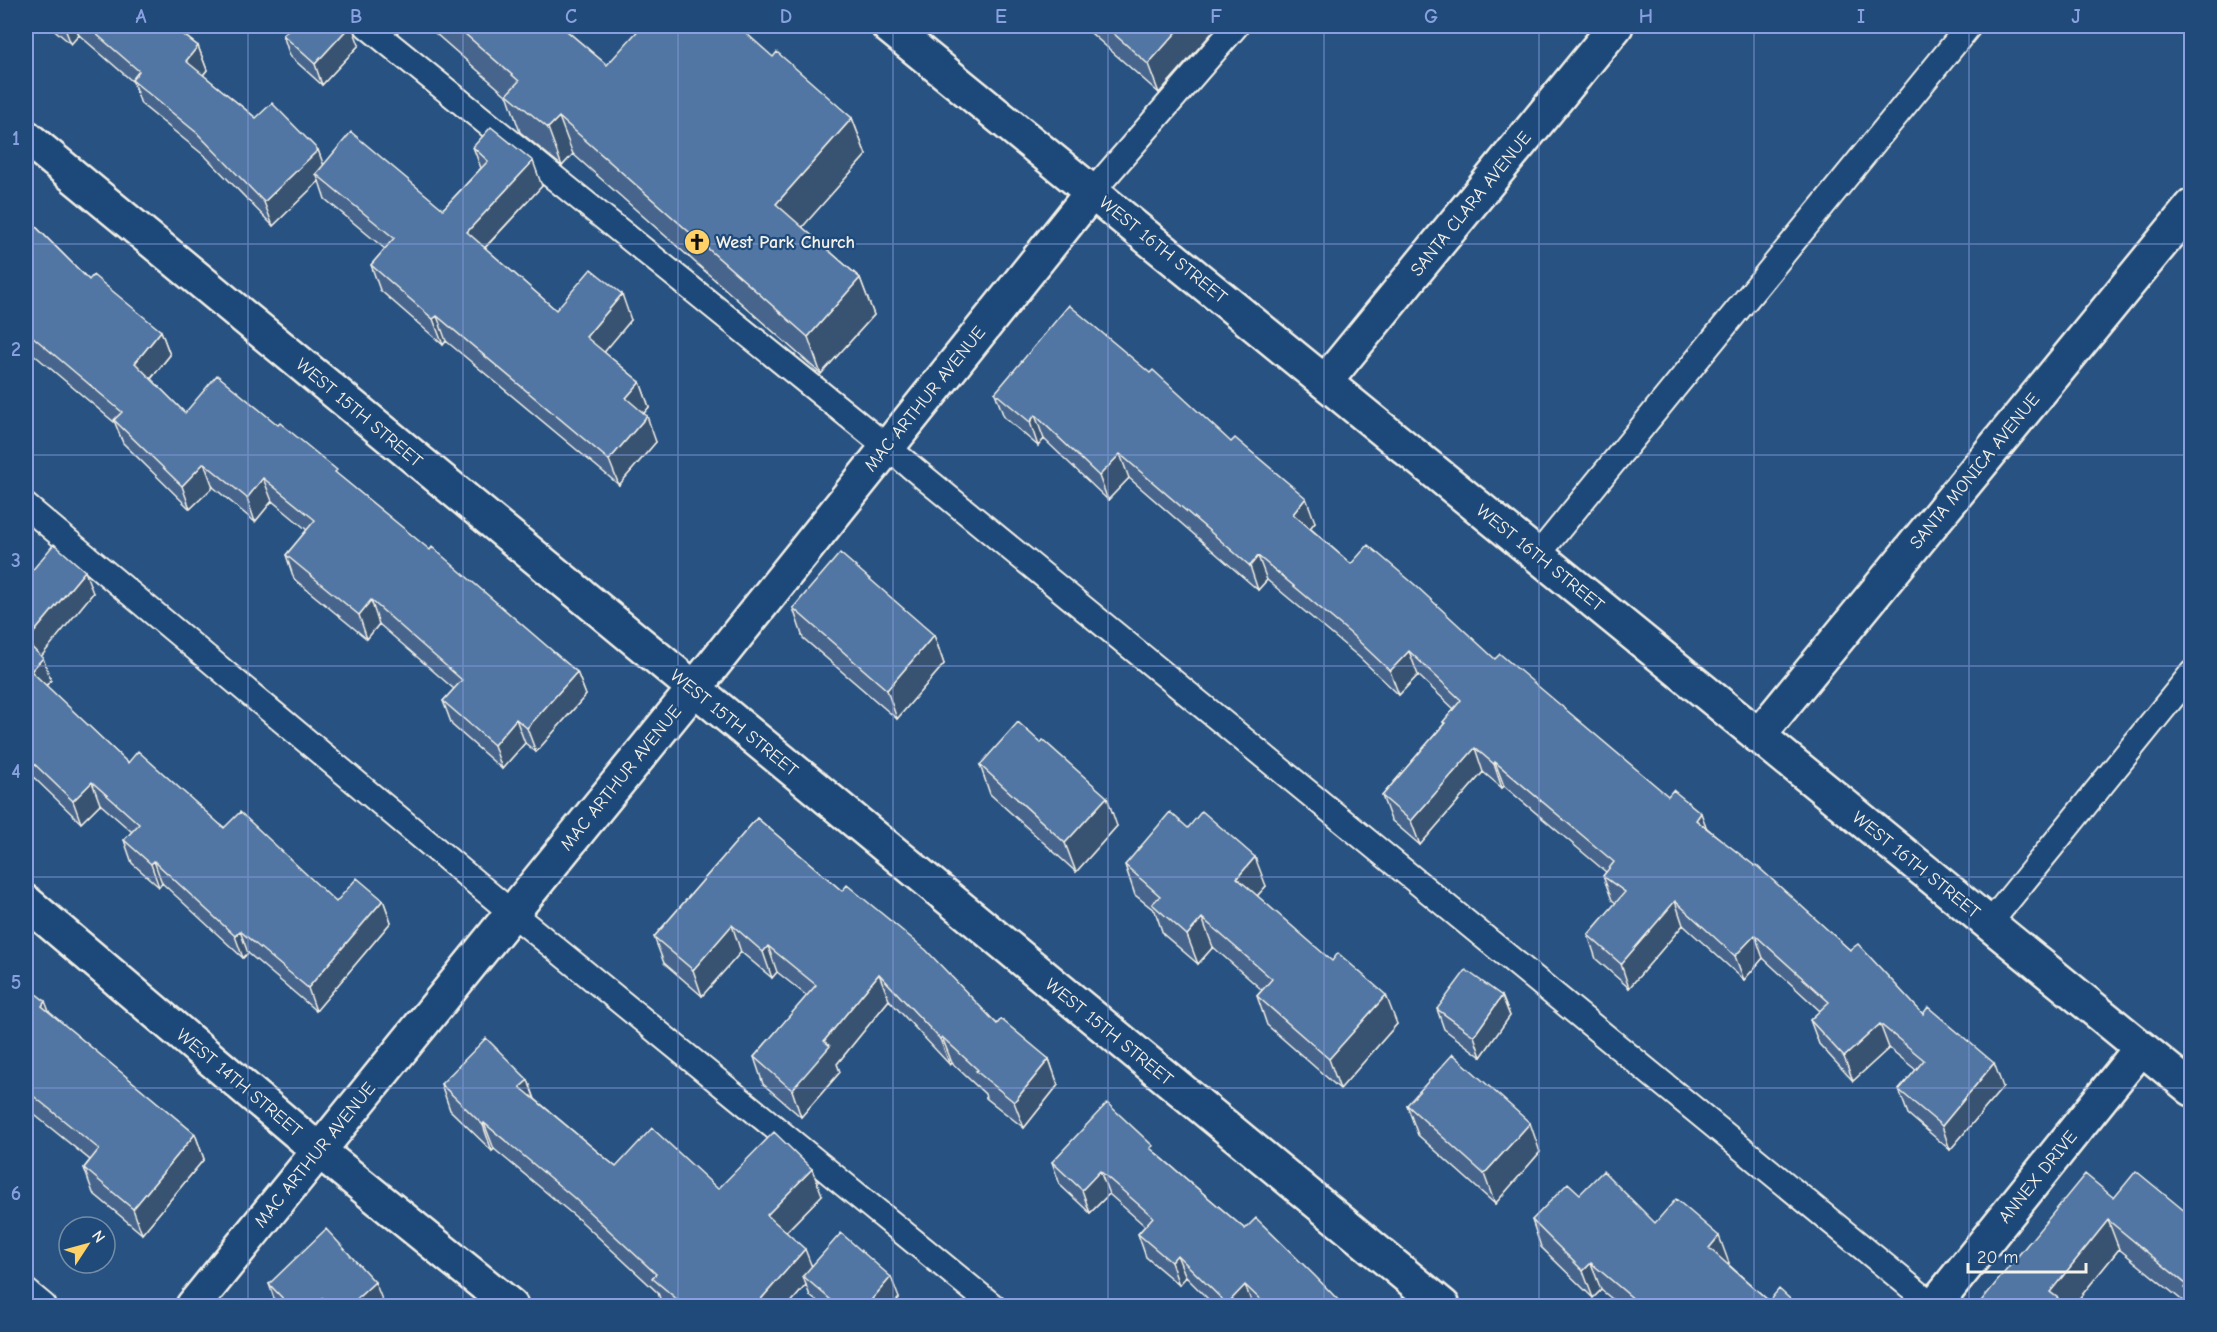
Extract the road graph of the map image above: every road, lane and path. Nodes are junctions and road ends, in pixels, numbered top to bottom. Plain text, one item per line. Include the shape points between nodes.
1 (367, 26) edge
2 (1236, 26) edge
3 (1617, 26) edge
4 (1969, 26) edge
5 (897, 28) edge
6 (26, 137) edge
7 (1092, 192) junction
8 (2192, 206) edge
9 (1325, 382) junction
10 (887, 447) junction
11 (26, 506) edge
12 (1537, 556) junction
13 (2192, 673) edge
14 (693, 690) junction
15 (1758, 736) junction
16 (26, 902) edge
17 (512, 912) junction
18 (1989, 924) junction
19 (2141, 1048) junction
20 (2192, 1089) edge
21 (318, 1150) junction
22 (26, 1291) edge
23 (44, 1306) edge
24 (193, 1306) edge
25 (511, 1306) edge
26 (993, 1306) edge
27 (1443, 1306) edge
28 (1934, 1306) edge

1 - 10 lane
2 - 7 lane
3 - 9 street, SANTA CLARA AVENUE
4 - 12 lane
5 - 7 street, WEST 16TH STREET
6 - 14 street, WEST 15TH STREET
7 - 9 street, WEST 16TH STREET
7 - 10 street, MAC ARTHUR AVENUE
8 - 15 street, SANTA MONICA AVENUE
9 - 12 street, WEST 16TH STREET
10 - 14 street, MAC ARTHUR AVENUE
10 - 28 lane
11 - 17 lane
12 - 15 street, WEST 16TH STREET
13 - 18 lane
14 - 17 street, MAC ARTHUR AVENUE
14 - 27 street, WEST 15TH STREET
15 - 18 street, WEST 16TH STREET
16 - 21 street, WEST 14TH STREET
17 - 21 street, MAC ARTHUR AVENUE
17 - 26 lane
18 - 19 street, WEST 16TH STREET
19 - 20 street, WEST 16TH STREET
19 - 28 street, ANNEX DRIVE
21 - 24 street, MAC ARTHUR AVENUE
21 - 25 street, WEST 14TH STREET
22 - 23 lane

